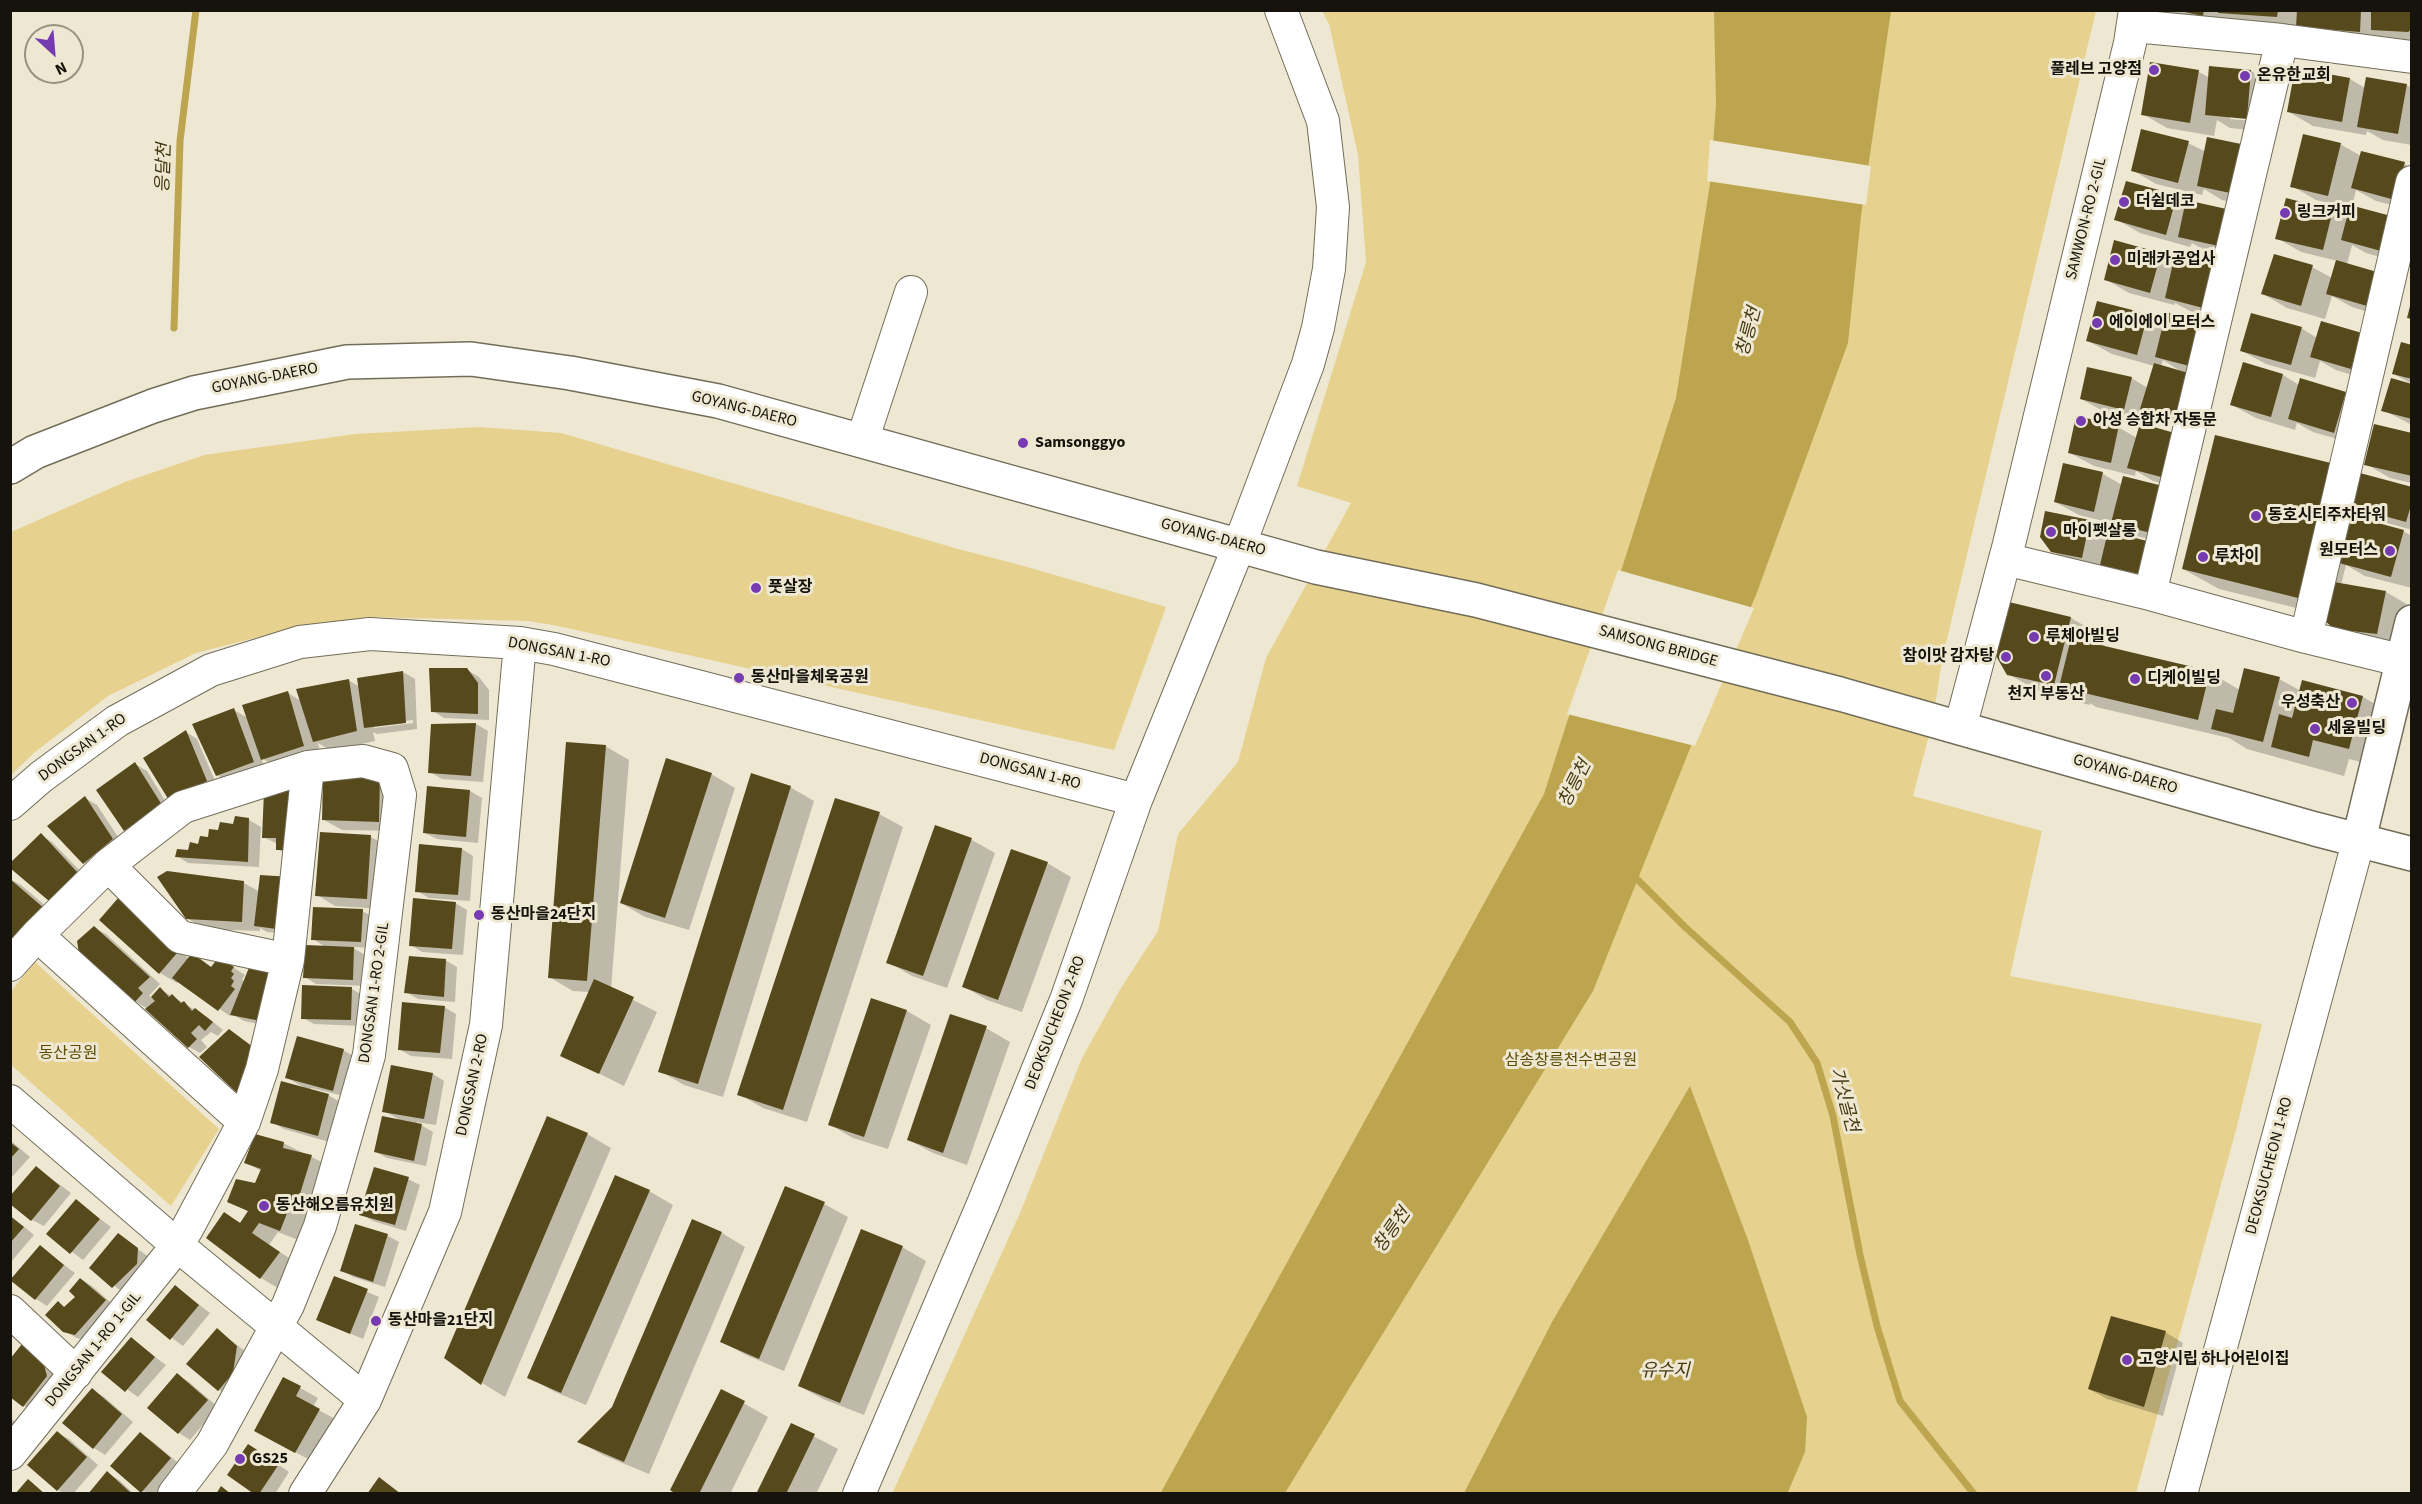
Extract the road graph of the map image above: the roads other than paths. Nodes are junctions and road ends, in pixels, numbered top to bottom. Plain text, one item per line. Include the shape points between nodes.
1 (1281, 10) edge
2 (2135, 17) edge
3 (2282, 40) junction
4 (2412, 57) edge
5 (2412, 182) edge
6 (911, 292) dead end
7 (862, 441) junction
8 (10, 467) edge
9 (1239, 546) junction
10 (2005, 559) junction
11 (2150, 594) junction
12 (1476, 600) joint
13 (2412, 622) edge
14 (2306, 637) junction
15 (520, 643) junction
16 (2407, 662) edge
17 (1840, 694) joint
18 (1960, 728) junction
19 (308, 767) junction
20 (1136, 800) junction
21 (10, 804) edge
22 (2359, 839) junction
23 (2412, 854) edge
24 (108, 865) junction
25 (38, 935) junction
26 (288, 960) junction
27 (10, 965) edge
28 (10, 1101) edge
29 (244, 1122) junction
30 (177, 1245) junction
31 (10, 1311) edge
32 (275, 1324) junction
33 (76, 1373) junction
34 (365, 1400) junction
35 (10, 1454) edge
36 (174, 1494) edge
37 (305, 1494) edge
38 (859, 1494) edge
39 (2181, 1494) edge

1 - 9 street, DEOKSUCHEON 2-RO via 1323,121 1333,207 1329,269 1308,364
2 - 3 street, SAMWON-RO 2-GIL via 2145,27
2 - 10 street, SAMWON-RO 2-GIL
3 - 4 street, SAMWON-RO 2-GIL
3 - 11 street
5 - 14 street
6 - 7 street
7 - 8 main road, GOYANG-DAERO via 718,401 570,373 471,360 347,363 194,393 35,453
7 - 9 main road, GOYANG-DAERO
9 - 12 main road, GOYANG-DAERO via 1316,567
9 - 20 street, DEOKSUCHEON 2-RO
10 - 11 street
10 - 18 street, SAMWON-RO 2-GIL
11 - 14 street
12 - 17 main road, SAMSONG BRIDGE
13 - 16 main road
14 - 16 street
15 - 20 street, DONGSAN 1-RO
15 - 21 street, DONGSAN 1-RO via 370,634 300,642 222,666 117,722
15 - 34 street, DONGSAN 2-RO via 486,1025 474,1086 445,1212
16 - 22 main road
17 - 18 main road, GOYANG-DAERO
18 - 22 main road, GOYANG-DAERO
19 - 24 street, DONGSAN 1-RO 2-GIL via 183,807
19 - 26 street
19 - 32 street, DONGSAN 1-RO 2-GIL via 363,761 392,769 400,795 369,1055 321,1226 288,1305
20 - 38 street, DEOKSUCHEON 2-RO via 1066,1000
22 - 23 main road, GOYANG-DAERO
22 - 39 street, DEOKSUCHEON 1-RO
24 - 25 street, DONGSAN 1-RO 2-GIL
24 - 26 street via 180,937
25 - 27 street, DONGSAN 1-RO 2-GIL
25 - 29 street
26 - 29 street via 262,1069
28 - 30 street
29 - 30 street
30 - 32 street
30 - 33 street, DONGSAN 1-RO 1-GIL
31 - 33 street
32 - 34 street
32 - 36 street via 212,1444
33 - 35 street, DONGSAN 1-RO 1-GIL
34 - 37 street, DONGSAN 2-RO

